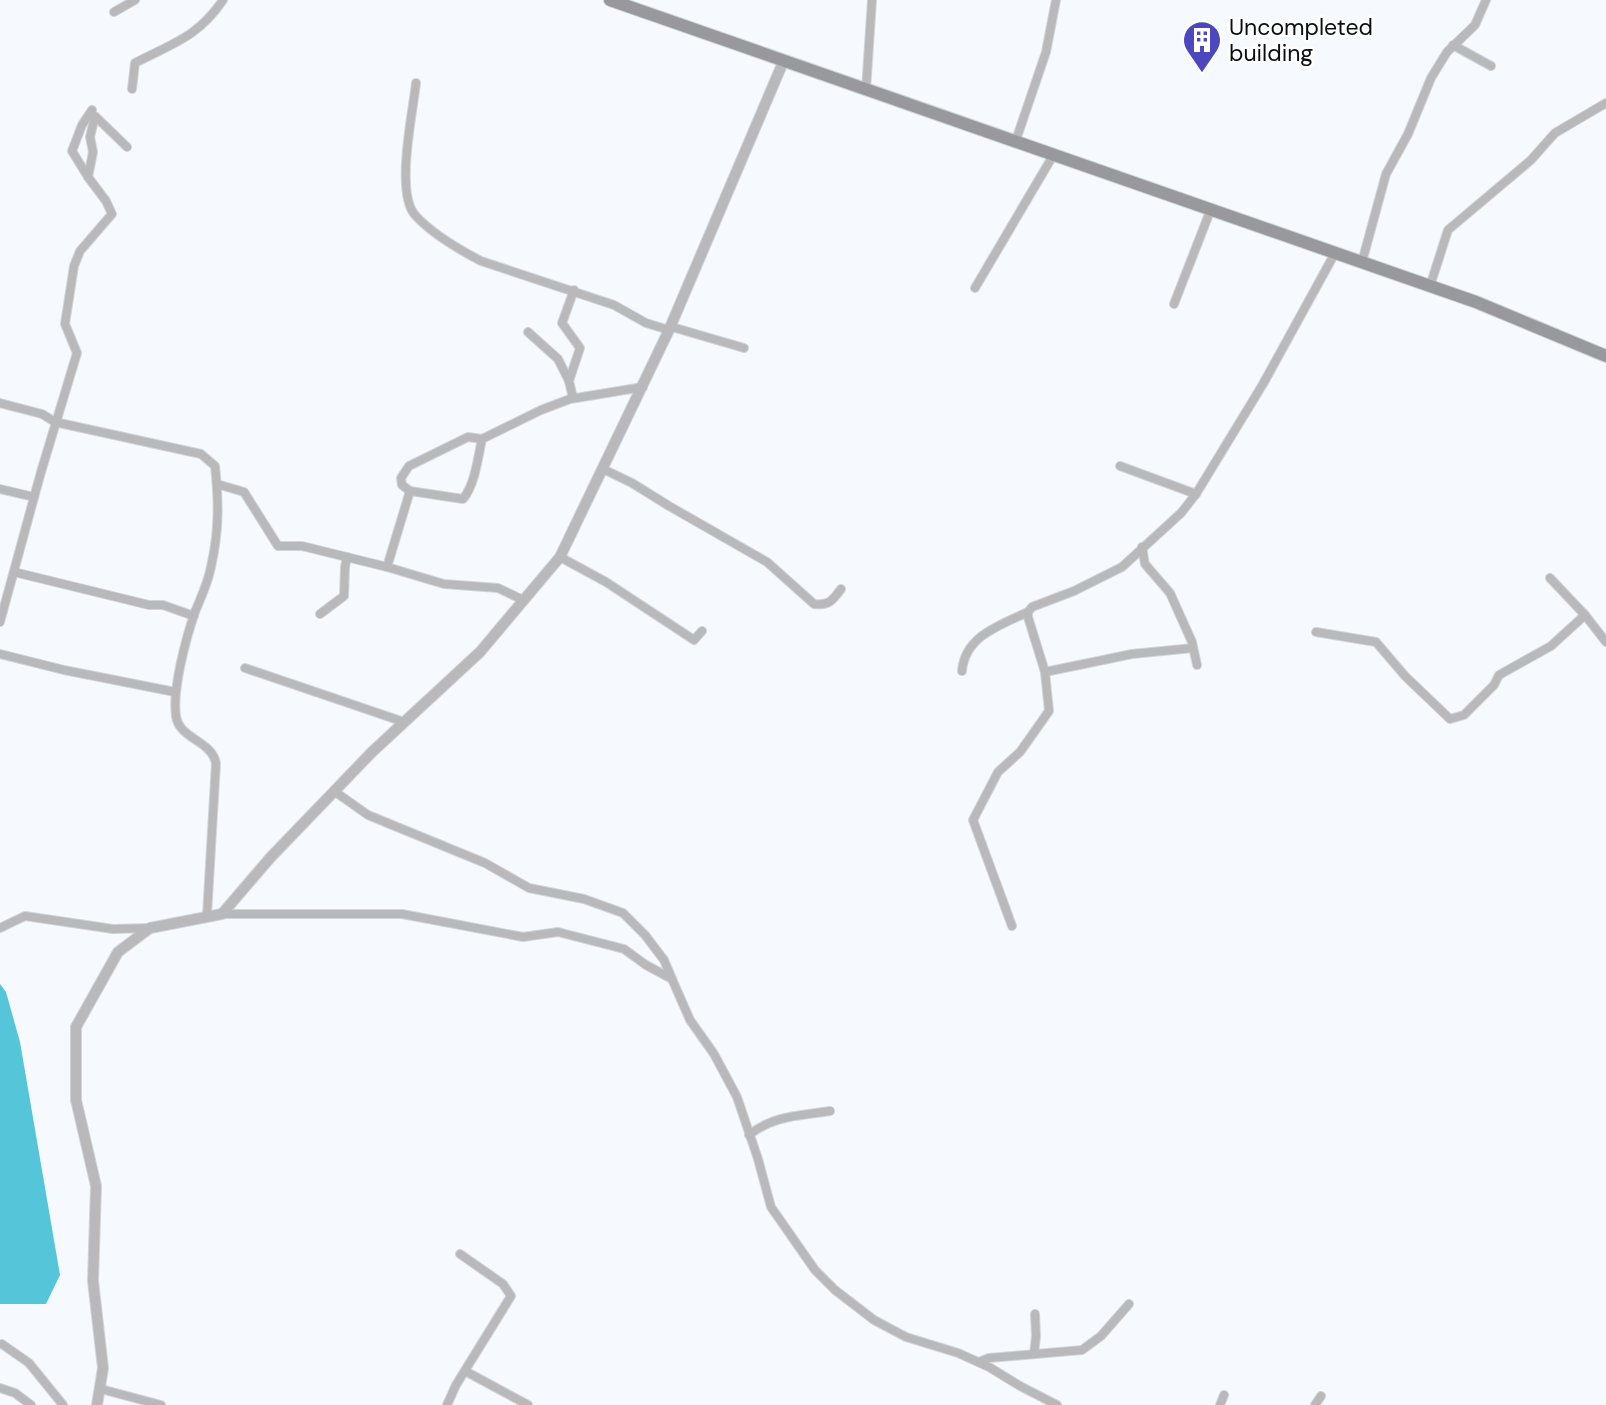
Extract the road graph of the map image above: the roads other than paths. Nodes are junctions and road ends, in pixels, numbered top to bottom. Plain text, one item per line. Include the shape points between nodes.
1 (135, 0) edge
2 (223, 0) edge
3 (610, 0) edge
4 (872, 0) edge
5 (1056, 0) edge
6 (1486, 0) edge
7 (114, 12) dead end
8 (1453, 45) junction
9 (784, 60) junction
10 (1491, 66) dead end
11 (416, 83) dead end
12 (132, 89) dead end
13 (866, 90) junction
14 (1606, 103) edge
15 (92, 110) dead end
16 (1015, 143) junction
17 (127, 147) dead end
18 (1054, 154) junction
19 (88, 177) junction
20 (1211, 209) junction
21 (1335, 253) junction
22 (1362, 262) junction
23 (1430, 286) junction
24 (975, 288) dead end
25 (574, 290) junction
26 (1174, 304) dead end
27 (670, 327) junction
28 (528, 332) dead end
29 (744, 348) dead end
30 (1606, 356) edge
31 (569, 381) junction
32 (643, 387) junction
33 (573, 398) junction
34 (0, 403) edge
35 (55, 422) junction
36 (482, 439) junction
37 (1120, 466) dead end
38 (603, 469) junction
39 (217, 484) junction
40 (0, 489) edge
41 (410, 491) junction
42 (1196, 494) junction
43 (34, 497) junction
44 (1142, 547) junction
45 (347, 557) junction
46 (560, 557) junction
47 (387, 566) junction
48 (14, 572) junction
49 (1550, 578) dead end
50 (841, 589) dead end
51 (523, 600) junction
52 (1028, 612) junction
53 (320, 614) dead end
54 (1586, 615) junction
55 (194, 616) junction
56 (0, 622) edge
57 (702, 631) dead end
58 (1316, 632) dead end
59 (1606, 642) edge
60 (1193, 648) junction
61 (0, 654) edge
62 (1197, 665) dead end
63 (245, 668) dead end
64 (962, 671) dead end
65 (1045, 672) junction
66 (175, 692) junction
67 (404, 722) junction
68 (334, 791) junction
69 (222, 914) junction
70 (207, 915) junction
71 (1012, 926) dead end
72 (0, 928) edge
73 (150, 928) junction
74 (672, 979) junction
75 (830, 1111) dead end
76 (749, 1135) junction
77 (460, 1254) dead end
78 (1129, 1304) dead end
79 (1034, 1314) dead end
80 (2, 1343) dead end
81 (1034, 1354) junction
82 (979, 1362) junction
83 (465, 1371) junction
84 (0, 1388) edge
85 (101, 1389) junction
86 (1224, 1395) dead end
87 (1321, 1396) dead end
88 (31, 1405) edge
89 (63, 1405) edge
90 (97, 1405) edge
91 (161, 1405) edge
92 (447, 1405) edge
93 (528, 1405) edge
94 (1057, 1405) edge
95 (1220, 1405) edge
96 (1315, 1405) edge

1 - 7 street
2 - 12 street via 194,33 135,64
3 - 9 main road
4 - 13 street
5 - 16 street via 1046,52
6 - 8 street via 1475,24
8 - 10 street
8 - 22 street via 1431,78 1386,174
9 - 13 main road
9 - 27 street
11 - 25 street via 405,179 414,214 481,261
13 - 16 main road
14 - 23 street via 1555,134 1448,230
15 - 19 street via 72,151
16 - 18 main road
17 - 19 street via 95,116
18 - 20 main road
18 - 24 street
19 - 35 street via 112,214 80,251 74,266 65,324 76,354
20 - 21 main road
20 - 26 street
21 - 22 main road
21 - 42 street
22 - 23 main road
23 - 30 main road
25 - 27 street via 646,323
25 - 31 street via 562,323 580,348
27 - 29 street
27 - 32 street
28 - 31 street via 558,359
31 - 33 street
32 - 33 street
32 - 38 street
33 - 36 street
34 - 35 street via 43,414
35 - 39 street via 201,454 215,467
35 - 43 street
36 - 41 street via 468,437 409,466 401,478
36 - 41 street via 463,499
37 - 42 street
38 - 46 street
38 - 50 street via 767,562 814,604 831,602
39 - 45 street via 244,492 278,546 292,544
39 - 55 street via 219,519 211,567
40 - 43 street
41 - 47 street
42 - 44 street via 1173,523
43 - 48 street
44 - 52 street via 1122,567
44 - 60 street via 1145,564 1170,593
45 - 47 street
45 - 53 street via 344,596
46 - 51 street
46 - 57 street via 694,640
47 - 51 street via 444,584 498,588
48 - 55 street
48 - 56 street
49 - 54 street
51 - 67 street via 480,652
52 - 64 street via 974,642 963,657
52 - 65 street
54 - 58 street via 1551,646 1499,675 1464,715 1450,719 1376,642
54 - 59 street
55 - 66 street
60 - 62 street
60 - 65 street via 1132,654
61 - 66 street
63 - 67 street
65 - 71 street via 1049,710 1020,752 998,772 973,820
66 - 70 street via 178,725 209,749 216,763
67 - 68 street
68 - 69 street
68 - 74 street via 368,815 485,863 529,888 622,913 645,935
69 - 70 street
69 - 74 street via 402,914 523,937 558,932 625,949
70 - 73 street
72 - 73 street via 25,916 113,929
73 - 85 street via 118,952 76,1027 76,1100 96,1186 93,1281 103,1368
74 - 76 street via 737,1097
75 - 76 street via 776,1118
76 - 82 street via 771,1207 815,1270 835,1290 906,1337
77 - 83 street via 503,1284 511,1296
78 - 81 street via 1082,1350
79 - 81 street
80 - 89 street via 29,1363
81 - 82 street
82 - 94 street
83 - 92 street
83 - 93 street
84 - 88 street
85 - 90 street
85 - 91 street
86 - 95 street
87 - 96 street

